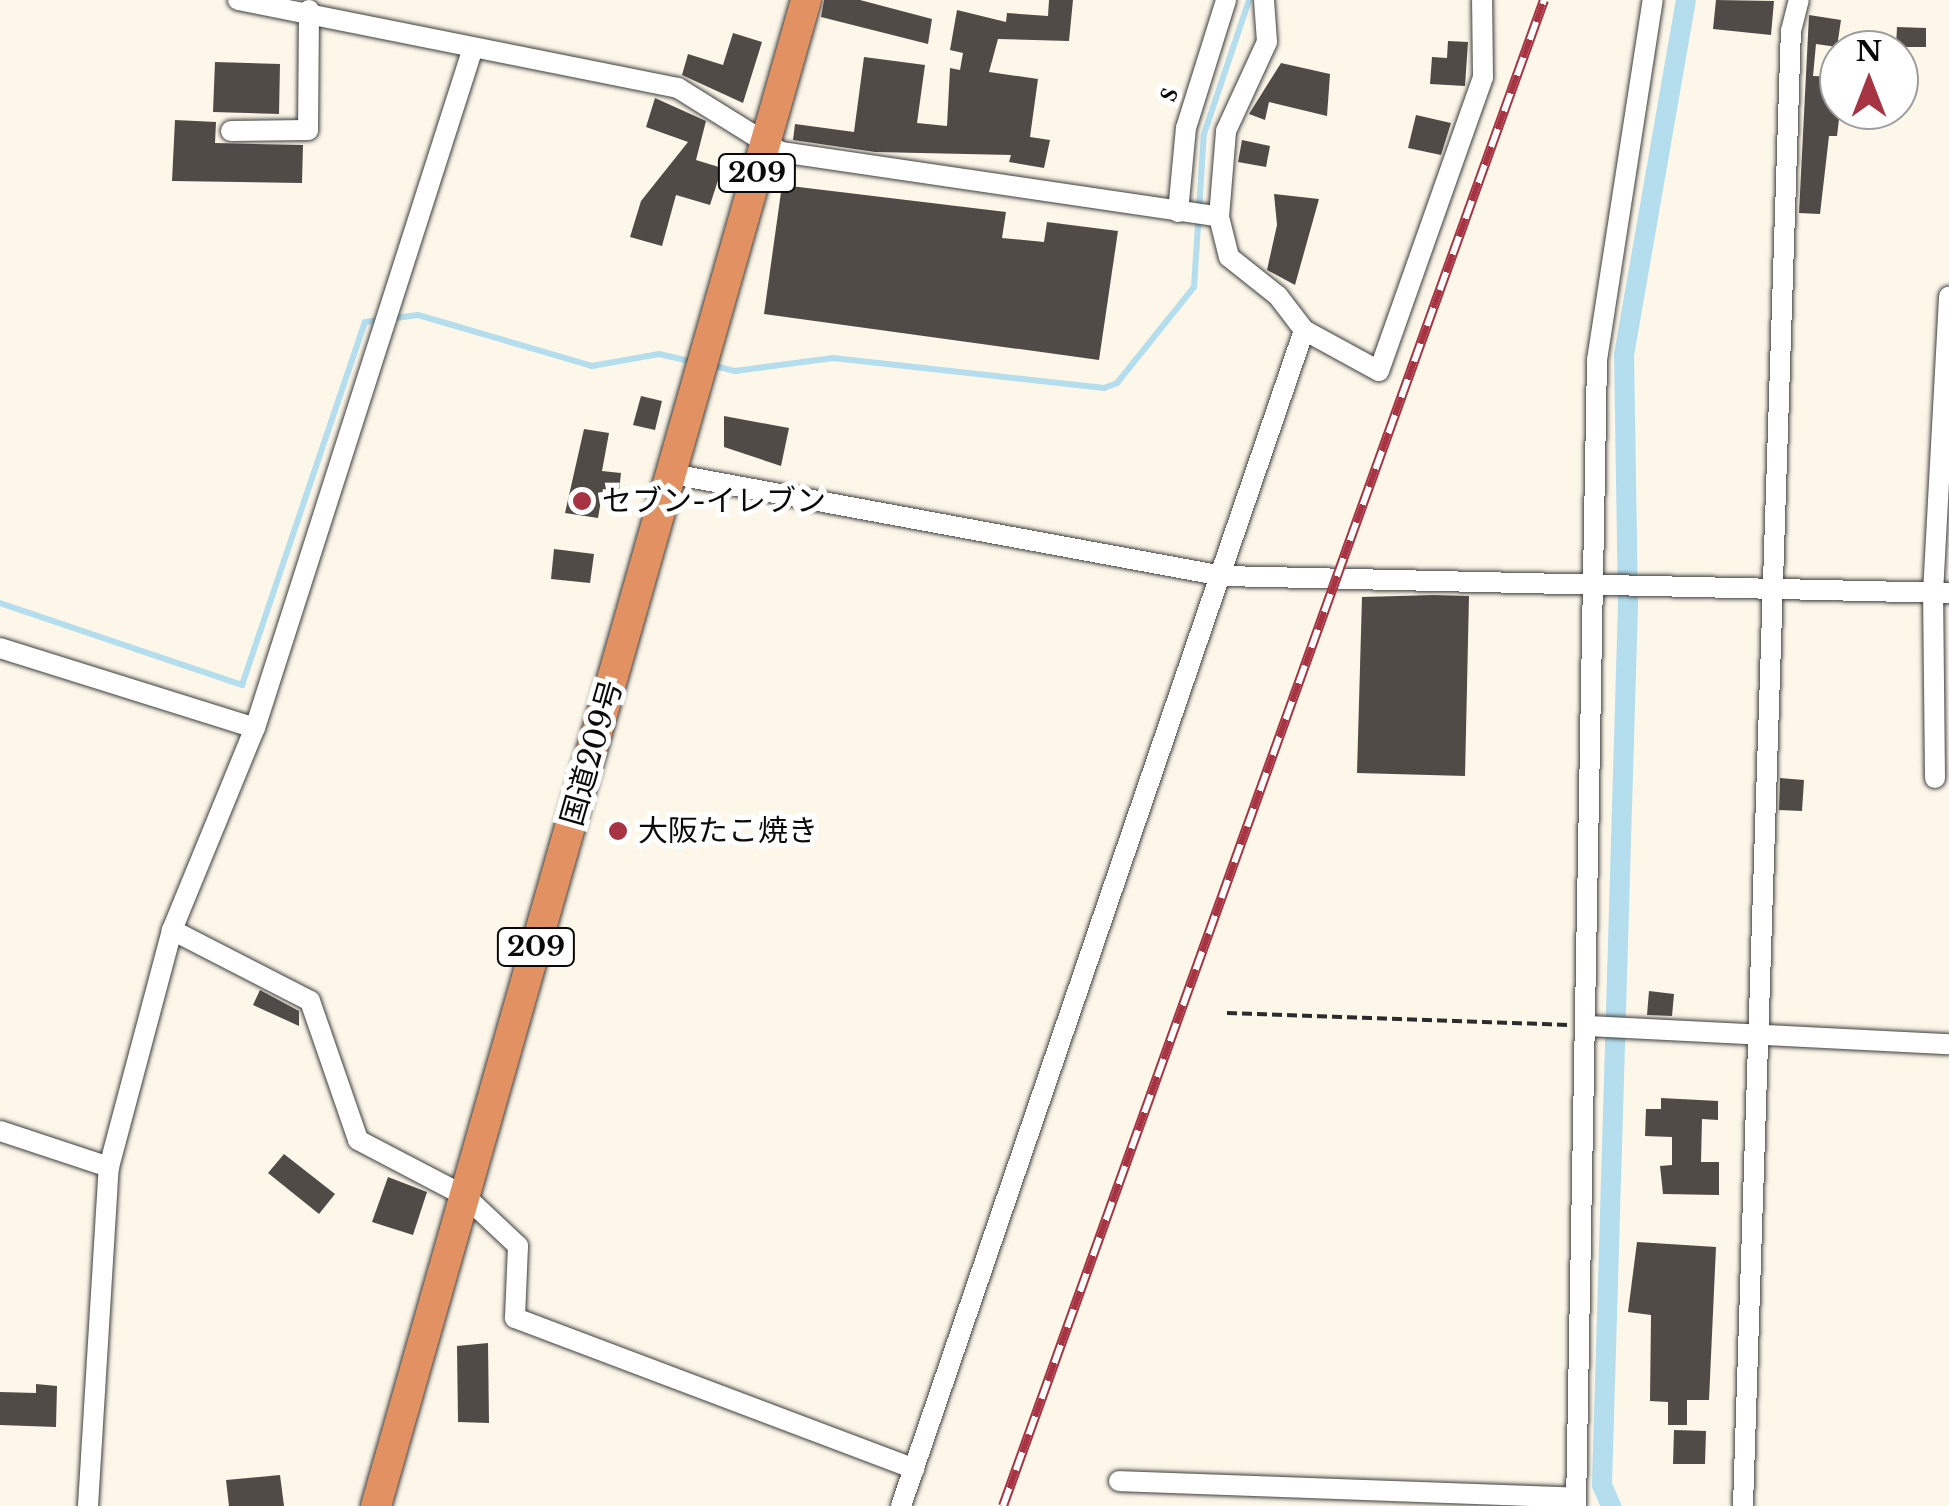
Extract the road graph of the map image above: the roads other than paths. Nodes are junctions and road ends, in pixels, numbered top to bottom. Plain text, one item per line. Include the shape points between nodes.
1 (238, 0) edge
2 (806, 0) edge
3 (1226, 0) edge
4 (1264, 0) edge
5 (1482, 0) edge
6 (1654, 0) edge
7 (1799, 0) edge
8 (309, 10) junction
9 (472, 51) junction
10 (231, 132) dead end
11 (765, 144) junction
12 (1199, 215) junction
13 (1949, 296) edge
14 (1304, 330) junction
15 (672, 474) junction
16 (1223, 576) junction
17 (1594, 584) junction
18 (1772, 588) junction
19 (1941, 593) edge
20 (0, 648) edge
21 (255, 728) junction
22 (1934, 778) dead end
23 (172, 930) junction
24 (1588, 1026) junction
25 (1758, 1037) junction
26 (1949, 1044) edge
27 (0, 1131) edge
28 (109, 1167) junction
29 (465, 1196) junction
30 (914, 1469) junction
31 (1119, 1481) dead end
32 (1576, 1502) edge
33 (88, 1506) edge
34 (376, 1506) edge
35 (901, 1506) edge
36 (1743, 1506) edge

1 - 8 street
2 - 11 highway, 国道209号 / 209
3 - 12 street, s via 1186,128
4 - 12 street via 1268,42 1226,131
5 - 14 street via 1483,77 1380,371
6 - 17 street via 1598,360
7 - 18 street via 1791,31
8 - 9 street
8 - 10 street via 308,130
9 - 11 street via 678,88
9 - 21 street
11 - 12 street via 781,152
11 - 15 highway, 国道209号 / 209
12 - 14 street via 1229,257 1278,296
13 - 19 street
14 - 16 street
15 - 16 street
15 - 29 highway, 国道209号 / 209
16 - 17 street
16 - 30 street
17 - 18 street
17 - 24 street
18 - 19 street
18 - 25 street
19 - 22 street
20 - 21 street
21 - 23 street
23 - 28 street
23 - 29 street via 310,1001 358,1140
24 - 25 street
24 - 32 street
25 - 26 street
25 - 36 street
27 - 28 street
28 - 33 street
29 - 30 street via 518,1246 515,1318
29 - 34 highway, 国道209号 / 209
30 - 35 street
31 - 32 street

